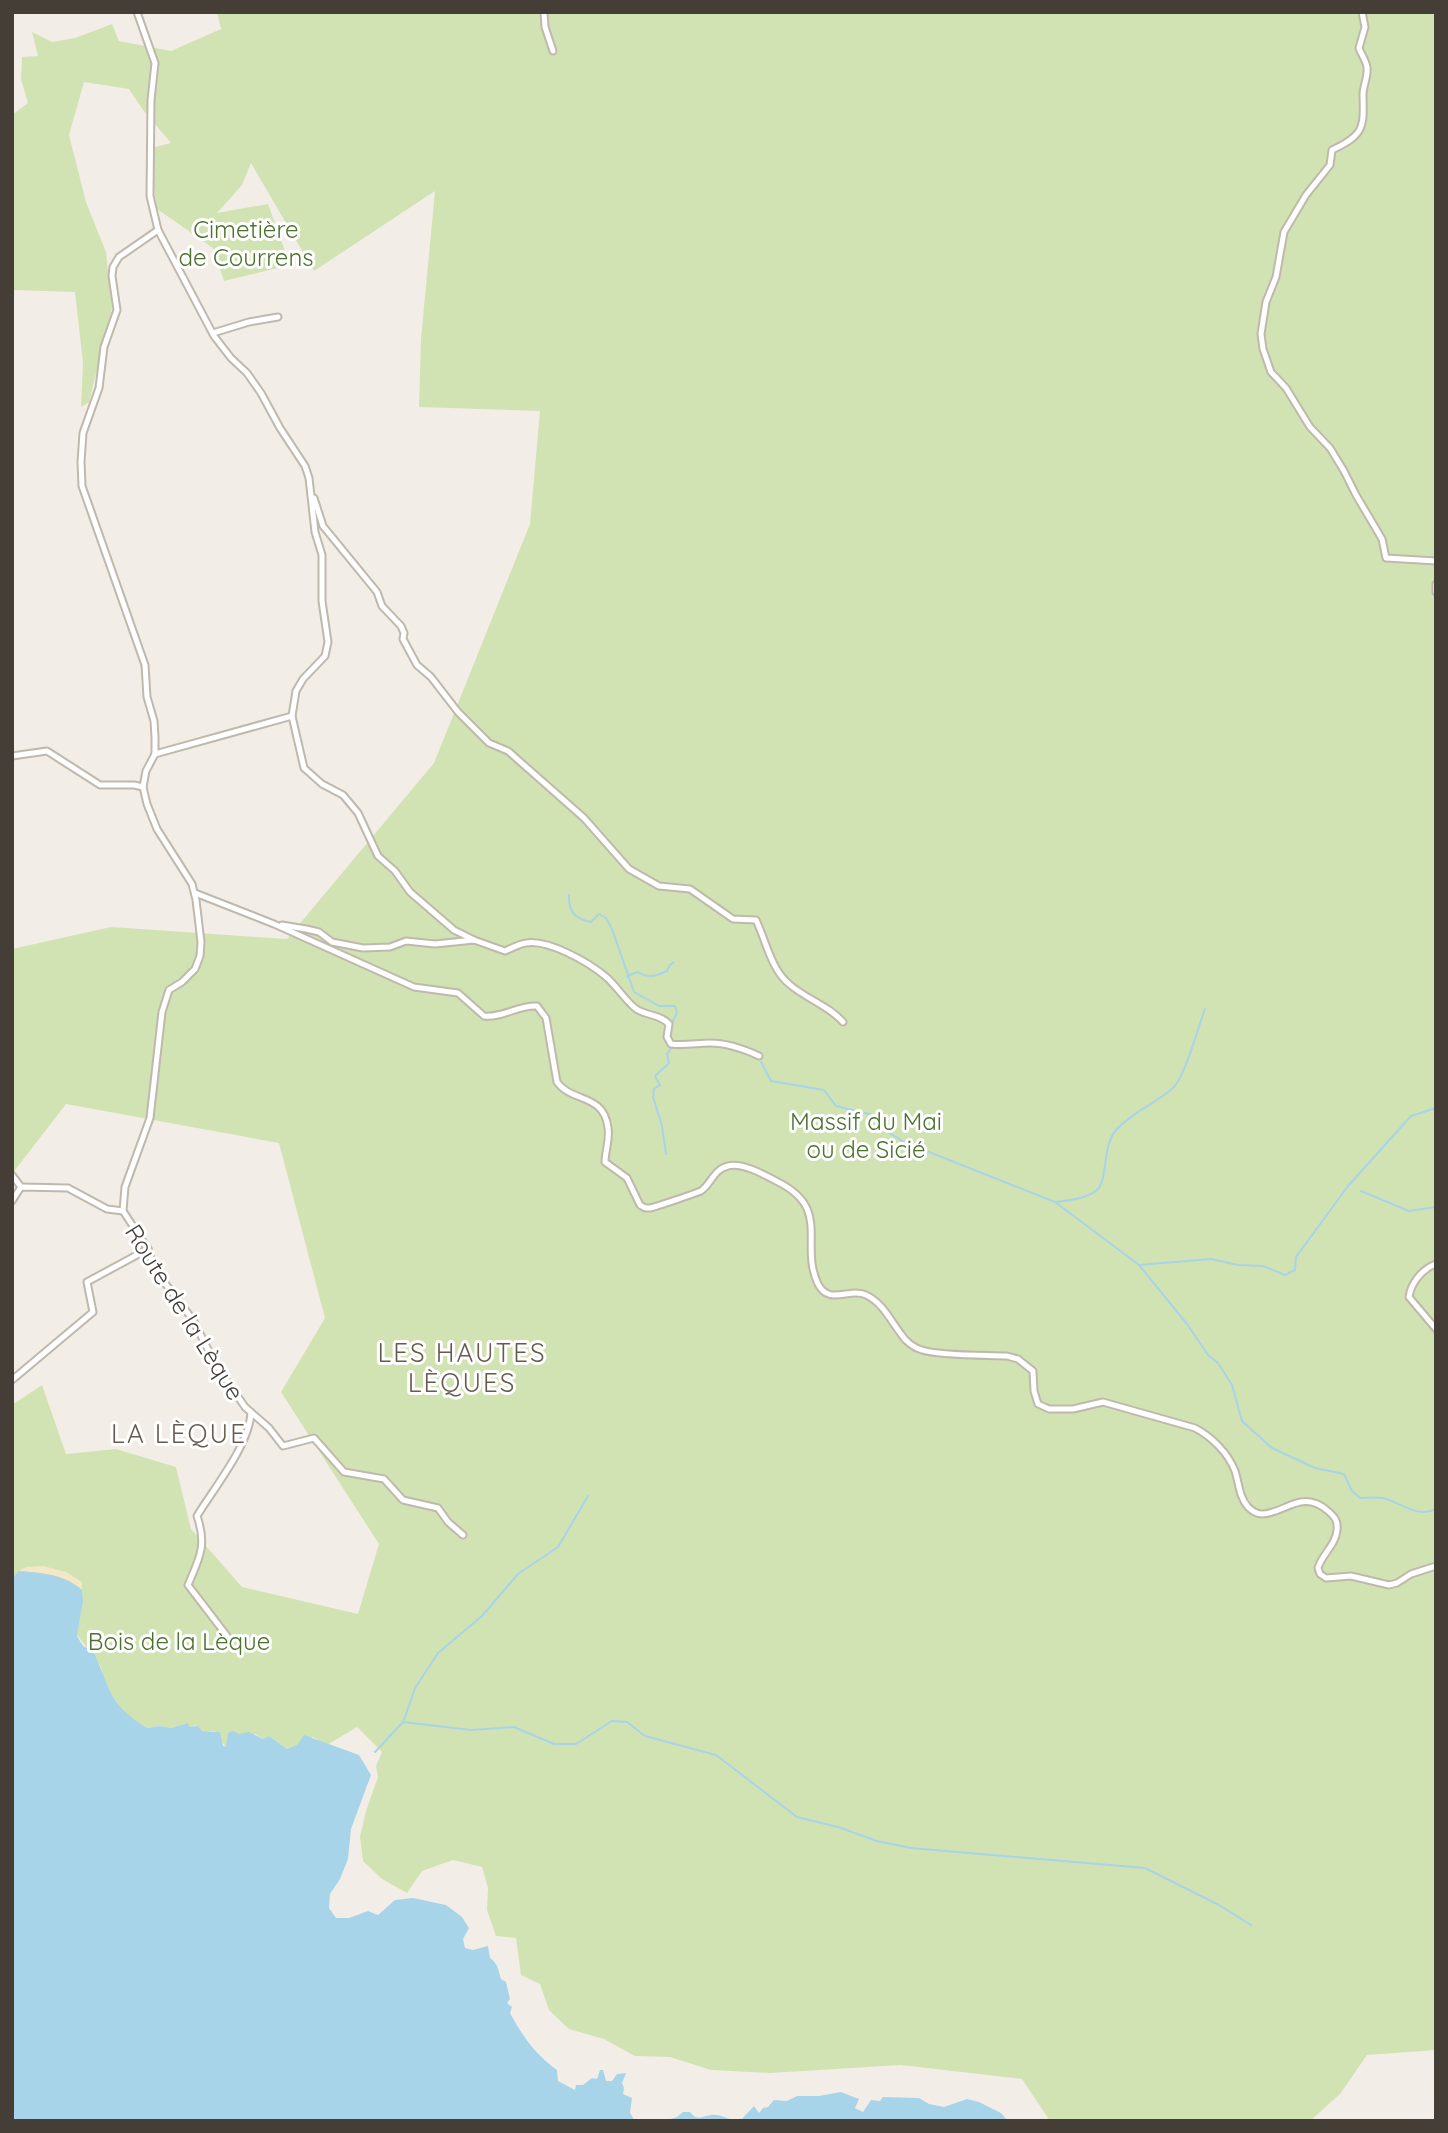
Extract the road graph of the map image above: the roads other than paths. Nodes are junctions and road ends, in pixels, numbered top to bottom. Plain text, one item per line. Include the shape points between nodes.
1 (137, 12) edge
2 (544, 12) edge
3 (1362, 12) edge
4 (553, 51) dead end
5 (158, 230) junction
6 (278, 317) dead end
7 (213, 333) junction
8 (311, 492) junction
9 (1436, 561) edge
10 (1436, 584) edge
11 (1436, 592) edge
12 (292, 716) junction
13 (155, 754) junction
14 (12, 756) edge
15 (143, 788) junction
16 (195, 893) junction
17 (274, 924) junction
18 (474, 940) junction
19 (844, 1022) dead end
20 (759, 1056) dead end
21 (12, 1175) edge
22 (21, 1187) junction
23 (12, 1201) edge
24 (123, 1211) junction
25 (148, 1249) junction
26 (1436, 1264) edge
27 (1436, 1329) edge
28 (12, 1380) edge
29 (251, 1412) junction
30 (463, 1535) dead end
31 (1436, 1566) edge
32 (219, 1648) dead end

1 - 5 street via 155,63 150,196
2 - 4 street
3 - 9 street via 1365,27 1359,48 1367,67 1364,123 1351,139 1332,150 1330,165 1284,232 1266,302 1263,349 1271,372 1344,471 1382,539 1386,558
5 - 7 street
5 - 13 street via 119,257 113,267 117,310 83,433 81,461 82,486 145,665
6 - 7 street
7 - 8 street via 274,413 305,466
8 - 12 street via 322,555 328,650 299,685
8 - 19 street via 323,526 401,626 409,652 489,743 508,751 584,818 629,869 659,886 690,889 733,919 756,920 779,974
10 - 11 street
12 - 13 street
12 - 18 street via 304,768 342,795 358,813 378,856 420,901 454,930
13 - 15 street
14 - 15 street via 47,751 100,785
15 - 16 street via 157,829
16 - 17 street
16 - 24 street, Route de la Lèque via 200,956 195,969 169,990 162,1012 150,1118 125,1187
17 - 18 street via 319,932 332,942 363,948 406,941
17 - 31 street via 414,986 458,993 484,1016 529,1006 540,1008 546,1018 557,1082 602,1110 609,1130 606,1162 627,1178 643,1207 701,1191 726,1166 739,1166 775,1180 797,1194 807,1209 814,1268 822,1289 829,1295 867,1295 879,1303 901,1336 921,1350 1018,1359 1032,1371 1038,1404 1049,1409 1103,1402 1206,1434 1229,1460 1246,1505 1257,1514 1304,1502 1324,1508 1336,1518 1336,1537 1318,1568 1326,1578 1351,1576 1389,1585
18 - 20 street via 505,951 524,943 556,947 605,976 634,1007 665,1020 671,1044 711,1042
21 - 22 street
22 - 23 street
22 - 24 street via 68,1188 107,1209
24 - 25 street, Route de la Lèque
25 - 28 street via 87,1282 93,1312
25 - 29 street, Route de la Lèque via 155,1270 194,1320 216,1365
26 - 27 street via 1421,1274 1409,1297
29 - 30 street, Route de la Lèque via 283,1446 314,1438 344,1472 384,1479 403,1500 438,1508
29 - 32 street via 235,1454 197,1516 203,1540 188,1585 227,1636

